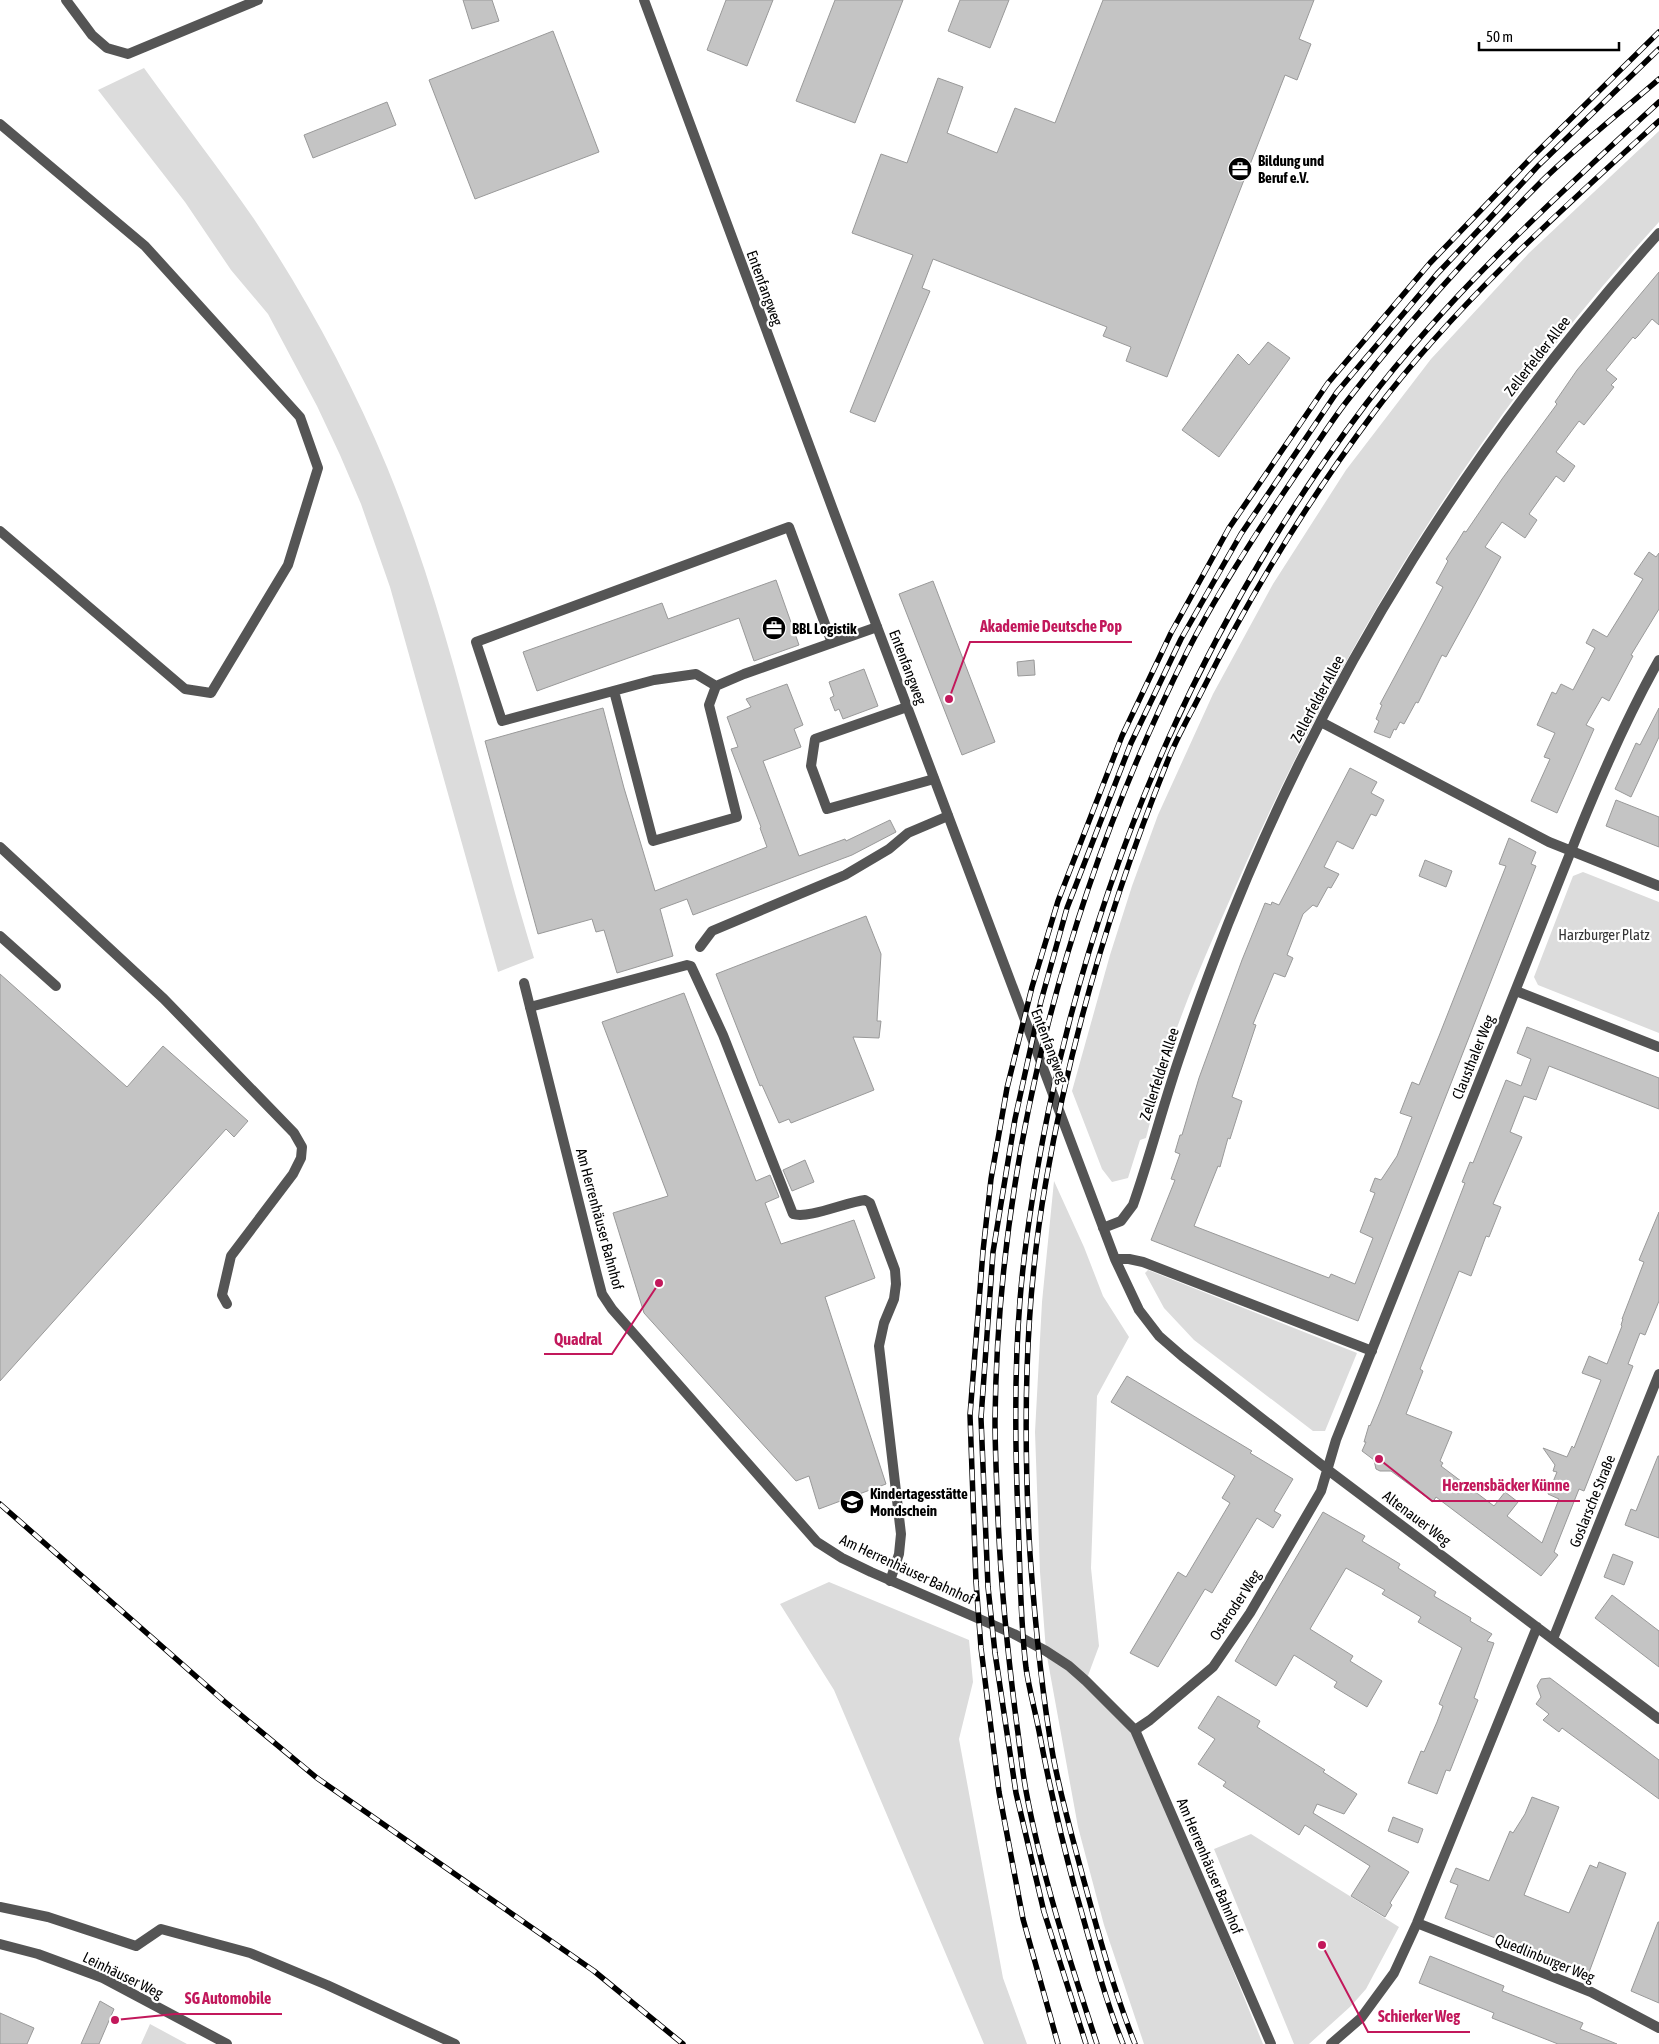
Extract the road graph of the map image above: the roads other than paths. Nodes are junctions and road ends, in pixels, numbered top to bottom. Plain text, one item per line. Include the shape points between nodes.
1 (66, 0) edge
2 (258, 0) edge
3 (644, 0) edge
4 (0, 124) edge
5 (1659, 233) edge
6 (0, 531) edge
7 (877, 628) junction
8 (832, 643) junction
9 (1659, 660) edge
10 (716, 686) junction
11 (614, 692) junction
12 (907, 708) junction
13 (1321, 722) junction
14 (934, 778) junction
15 (948, 816) junction
16 (0, 847) edge
17 (1571, 851) junction
18 (1659, 886) edge
19 (0, 936) edge
20 (700, 947) dead end
21 (524, 983) dead end
22 (56, 986) dead end
23 (1516, 991) junction
24 (530, 1008) junction
25 (1659, 1048) edge
26 (1103, 1228) junction
27 (1115, 1259) junction
28 (227, 1304) dead end
29 (1159, 1336) joint
30 (1372, 1351) junction
31 (1659, 1374) edge
32 (1328, 1470) junction
33 (890, 1580) junction
34 (1537, 1627) junction
35 (1553, 1639) junction
36 (1659, 1720) edge
37 (1135, 1730) junction
38 (0, 1907) edge
39 (1417, 1923) junction
40 (0, 1944) edge
41 (1659, 2028) edge
42 (227, 2044) edge
43 (455, 2044) edge
44 (1271, 2044) edge
45 (1331, 2044) edge

1 - 2 street via 92,35 107,48 128,54
3 - 7 street, Entenfangweg
4 - 6 street via 145,246 300,417 318,468 288,565 211,693 185,689
5 - 13 street, Zellerfelder Allee via 1554,355 1486,447 1422,543
7 - 8 street
7 - 12 street, Entenfangweg
8 - 10 street
8 - 11 street via 789,527 476,642 502,721
9 - 17 street, Clausthaler Weg via 1610,755
10 - 11 street via 696,674 654,680
10 - 11 street via 709,705 737,816 653,841
12 - 14 street, Entenfangweg
12 - 14 street via 815,739 811,766 827,809
13 - 17 street
13 - 26 street, Zellerfelder Allee via 1273,818 1228,924 1182,1049 1133,1205 1121,1221
14 - 15 street, Entenfangweg
15 - 20 street via 908,833 889,849 845,875 712,931
15 - 26 street, Entenfangweg
16 - 28 street via 164,999 294,1133 302,1148 293,1174 230,1256 222,1295
17 - 18 street
17 - 23 street, Clausthaler Weg
19 - 22 street
21 - 24 street, Am Herrenhäuser Bahnhof
23 - 25 street
23 - 30 street, Clausthaler Weg
24 - 33 street, Am Herrenhäuser Bahnhof via 602,1294 817,1542 842,1558
24 - 33 street via 691,966 723,1035 792,1214 807,1215 865,1200 870,1203 896,1270 894,1299 879,1346 901,1534 899,1554
26 - 27 street, Entenfangweg
27 - 29 street, Entenfangweg via 1139,1310
27 - 30 street via 1143,1262
29 - 32 street, Altenauer Weg
30 - 32 street, Clausthaler Weg via 1336,1440
31 - 35 street, Goslarsche Straße
32 - 34 street, Altenauer Weg
32 - 37 street, Osteroder Weg via 1321,1492 1306,1518 1250,1613 1213,1666
33 - 37 street, Am Herrenhäuser Bahnhof via 1046,1651 1086,1681
34 - 35 street, Altenauer Weg
34 - 39 street
35 - 36 street, Altenauer Weg
37 - 44 street, Am Herrenhäuser Bahnhof
38 - 43 street via 48,1917 136,1946 161,1929 250,1953
39 - 41 street, Quedlinburger Weg via 1591,1992
39 - 45 street via 1388,1980 1361,2018
40 - 42 street, Leinhäuser Weg via 103,1978

